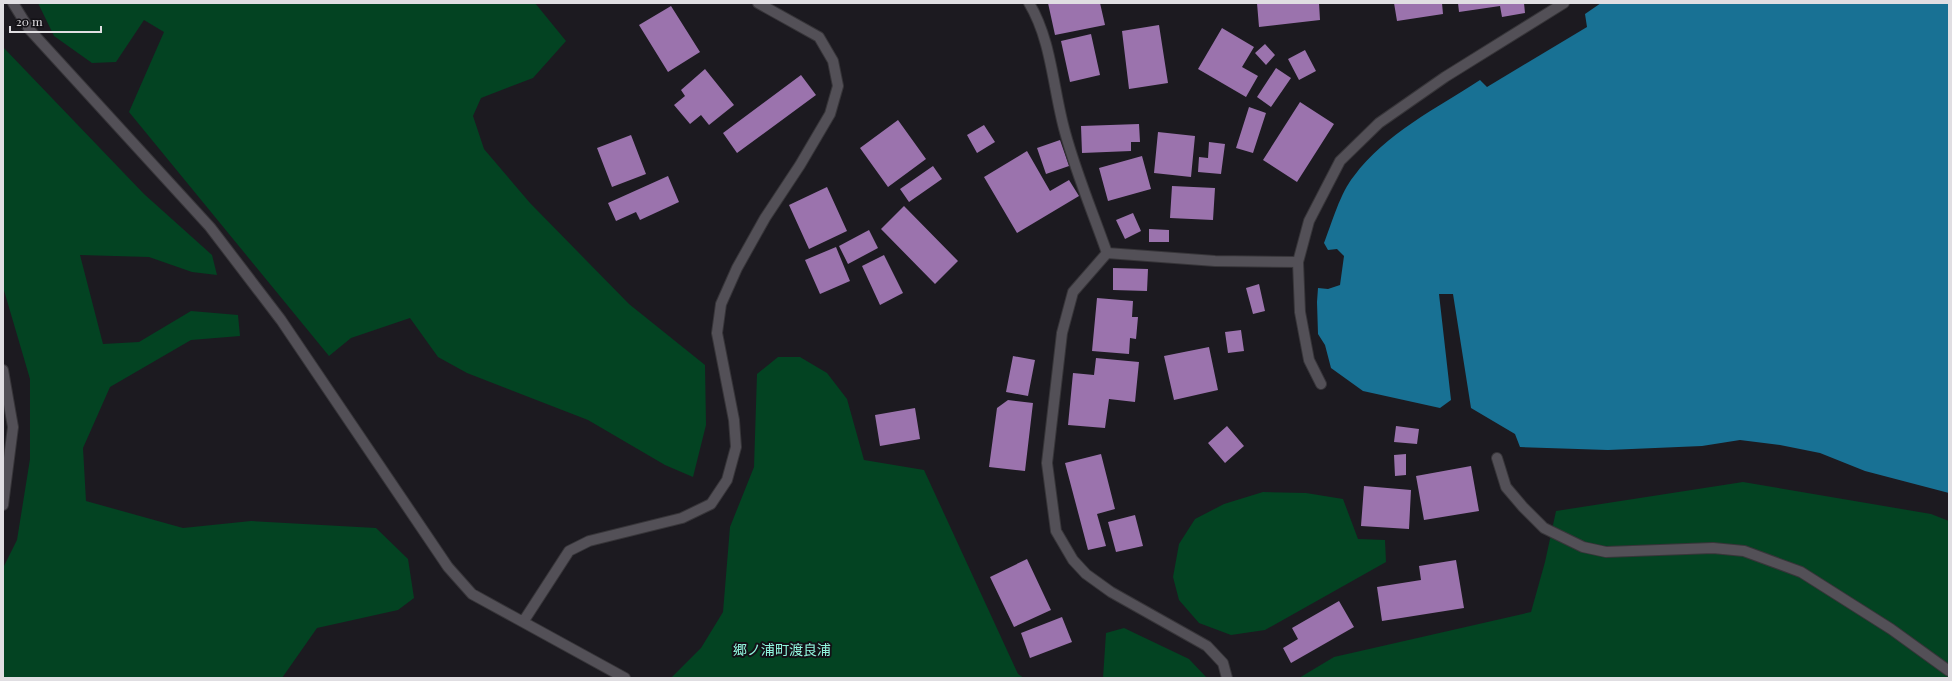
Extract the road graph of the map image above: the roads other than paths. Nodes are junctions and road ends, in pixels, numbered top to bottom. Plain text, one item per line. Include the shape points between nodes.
1 (14, 3) edge
2 (758, 3) edge
3 (1029, 3) edge
4 (1564, 3) edge
5 (1107, 253) junction
6 (1298, 262) junction
7 (3, 370) edge
8 (1321, 384) dead end
9 (1496, 458) dead end
10 (3, 505) edge
11 (523, 622) junction
12 (1949, 671) edge
13 (625, 678) edge
14 (1227, 678) edge

1 - 11 street via 29,29 215,234 281,320 448,567 472,594
2 - 11 street via 819,37 833,61 838,86 830,114 764,218 721,304 717,333 734,420 736,447 727,480 711,504 682,518 589,541 569,551
3 - 5 street via 1036,15 1048,55 1065,132
4 - 6 street via 1445,77 1379,123 1359,141 1340,161 1325,188 1309,221
5 - 6 street via 1216,261
5 - 14 street via 1073,292 1062,333 1047,463 1056,531 1073,560 1086,574 1111,592 1207,646 1223,663
6 - 8 street via 1300,312 1309,360
7 - 10 street via 13,427
9 - 12 street via 1506,487 1522,507 1544,528 1582,547 1606,552 1713,548 1744,551 1801,572 1891,629
11 - 13 street

